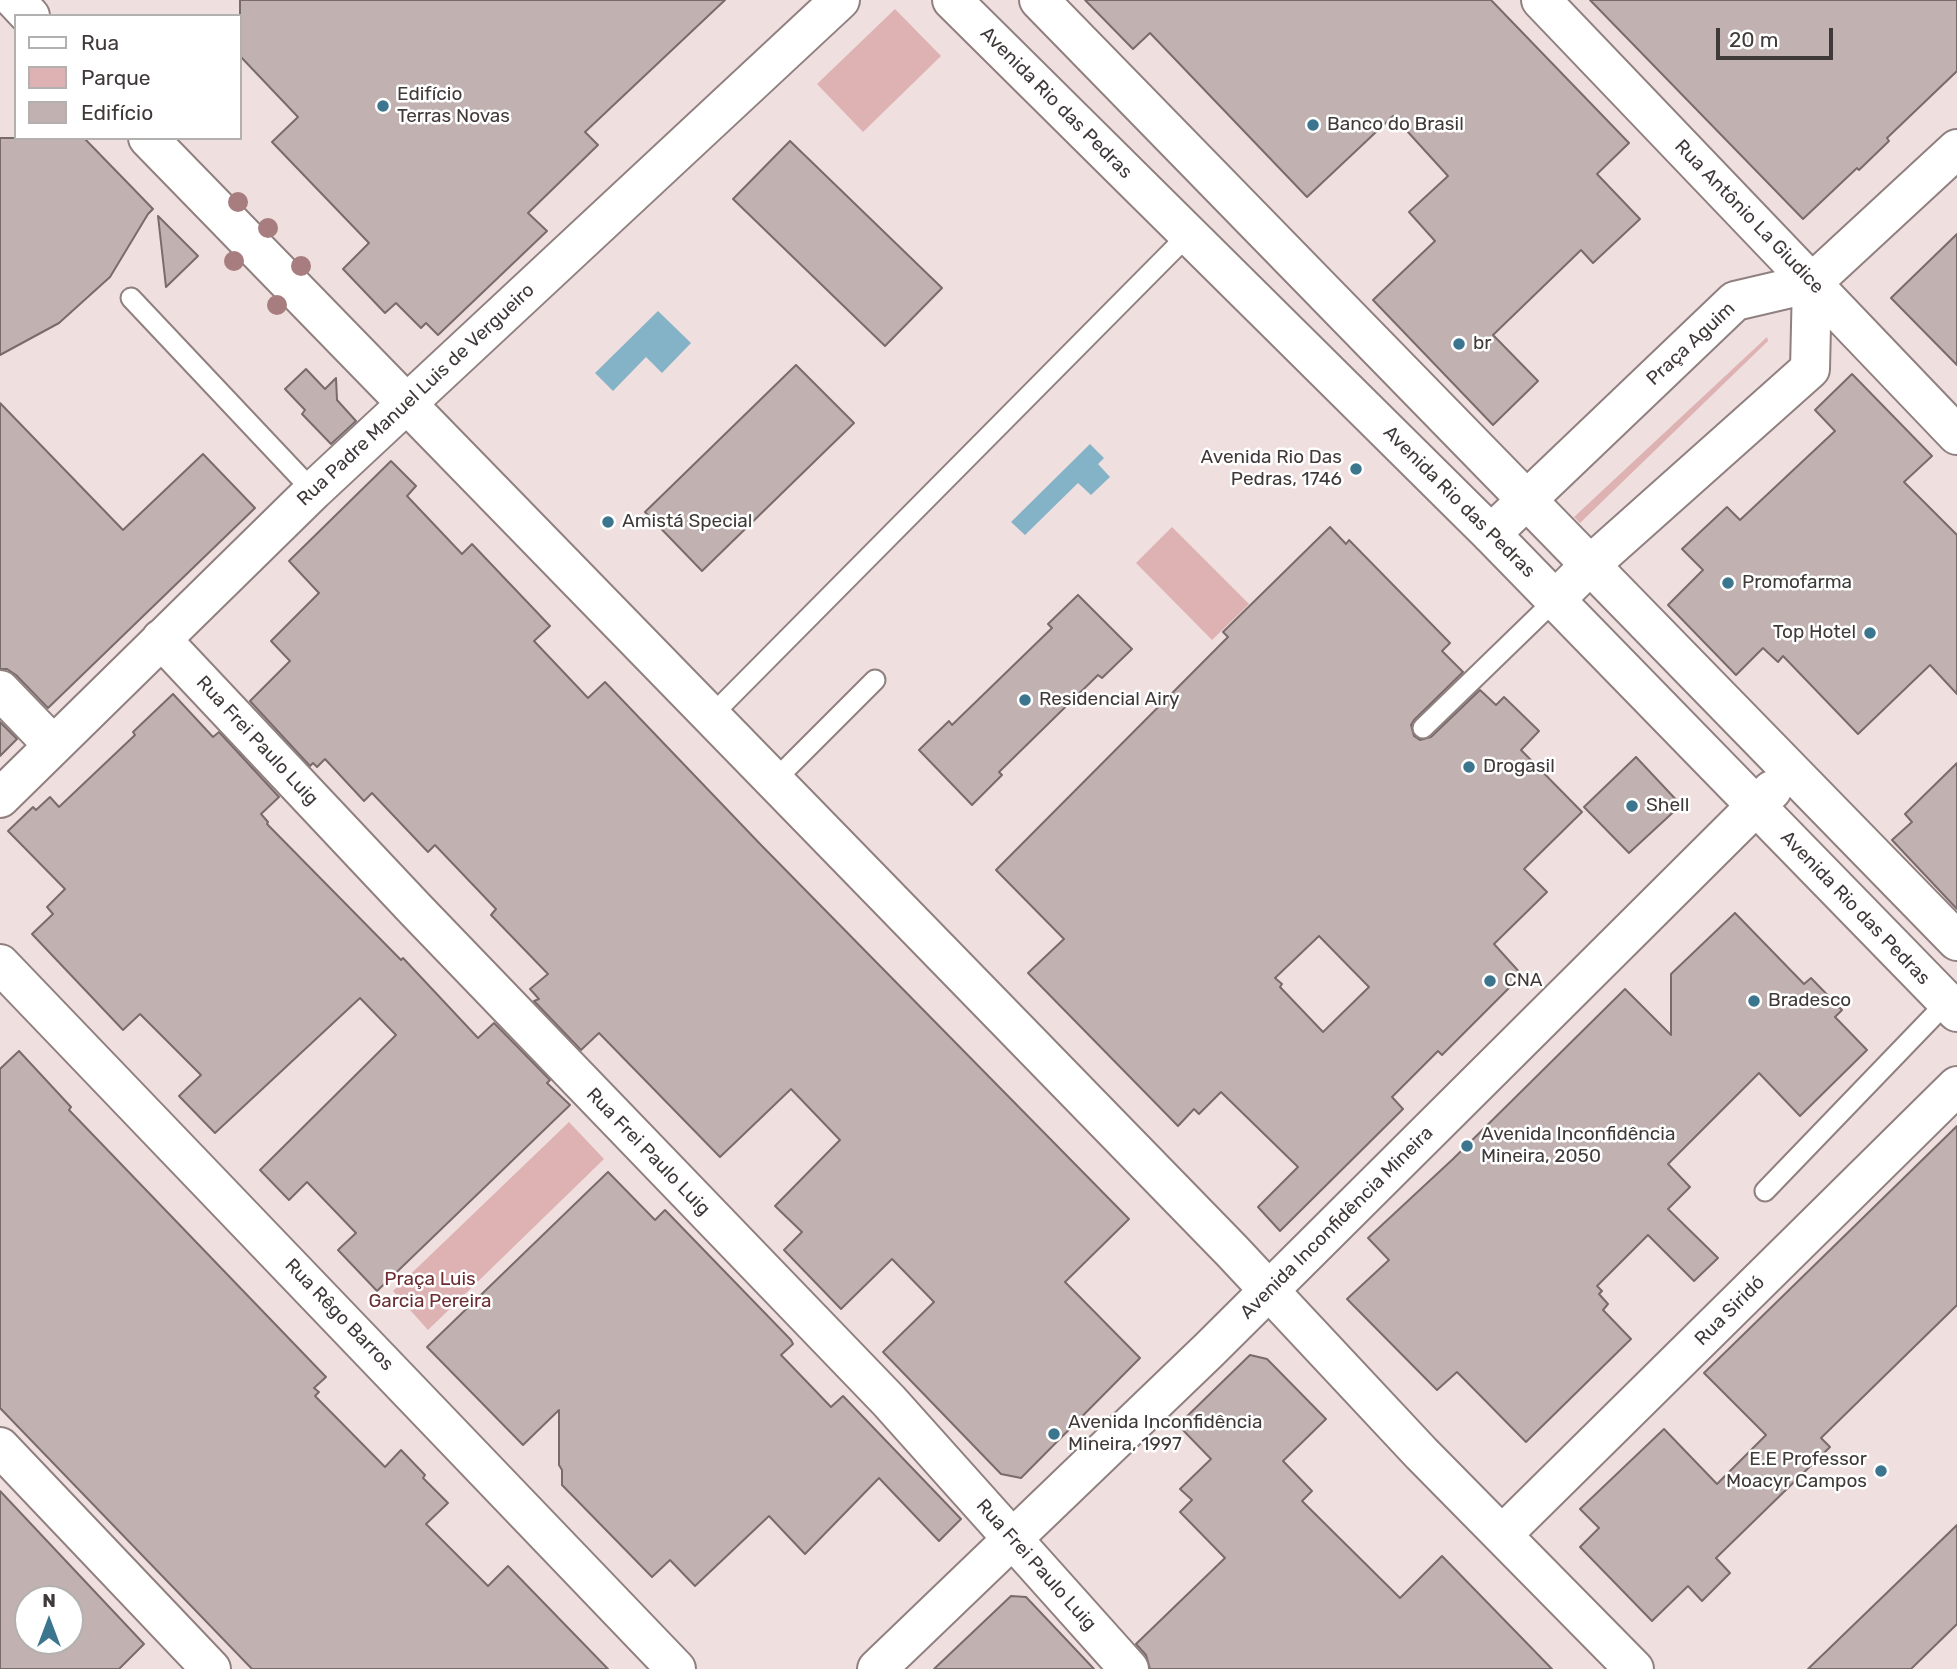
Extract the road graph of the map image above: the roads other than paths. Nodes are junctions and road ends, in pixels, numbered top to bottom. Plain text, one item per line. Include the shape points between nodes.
1 (15, 0) edge
2 (840, 0) edge
3 (952, 0) edge
4 (1039, 0) edge
5 (1549, 3) edge
6 (28, 14) edge
7 (150, 140) edge
8 (1957, 149) edge
9 (1188, 234) junction
10 (1812, 283) junction
11 (131, 298) dead end
12 (406, 403) junction
13 (1957, 435) edge
14 (313, 491) junction
15 (1527, 501) junction
16 (1491, 534) junction
17 (1589, 566) junction
18 (1556, 599) junction
19 (162, 639) junction
20 (875, 680) dead end
21 (0, 690) edge
22 (710, 717) junction
23 (1423, 729) dead end
24 (54, 745) junction
25 (1791, 771) junction
26 (774, 780) junction
27 (0, 798) edge
28 (1756, 807) junction
29 (1957, 941) edge
30 (0, 964) edge
31 (1952, 1007) edge
32 (1957, 1086) edge
33 (1765, 1191) dead end
34 (1269, 1290) junction
35 (0, 1447) edge
36 (1502, 1535) junction
37 (1012, 1537) junction
38 (211, 1669) edge
39 (676, 1669) edge
40 (877, 1669) edge
41 (1129, 1669) edge
42 (1634, 1669) edge

1 - 6 street
2 - 12 street, Rua Padre Manuel Luis de Vergueiro
3 - 9 street, Avenida Rio das Pedras
4 - 15 street
5 - 10 street, Rua Antônio La Giudice
7 - 12 street
8 - 10 street
9 - 16 street, Avenida Rio das Pedras
9 - 22 lane
10 - 13 street, Rua Antônio La Giudice
10 - 15 street, Praça Aguim via 1735,301
10 - 17 street via 1810,369
11 - 14 lane
12 - 14 street, Rua Padre Manuel Luis de Vergueiro
12 - 22 street
14 - 19 street, Rua Padre Manuel Luis de Vergueiro
15 - 16 street, Praça Aguim
15 - 17 street
16 - 18 street, Avenida Rio das Pedras
17 - 18 street
17 - 25 street
18 - 23 lane
18 - 28 street, Avenida Rio das Pedras
19 - 24 street, Rua Padre Manuel Luis de Vergueiro
19 - 37 street, Rua Frei Paulo Luig
20 - 26 lane
21 - 24 street
22 - 26 street
24 - 27 street, Rua Padre Manuel Luis de Vergueiro
25 - 28 street, Avenida Inconfidência Mineira
25 - 29 street
26 - 34 street
28 - 31 street, Avenida Rio das Pedras
28 - 34 street, Avenida Inconfidência Mineira
30 - 39 street, Rua Rêgo Barros
31 - 33 lane
32 - 36 street, Rua Siridó
34 - 36 street
34 - 37 street, Avenida Inconfidência Mineira
35 - 38 street
36 - 42 street
37 - 40 street, Avenida Inconfidência Mineira
37 - 41 street, Rua Frei Paulo Luig

